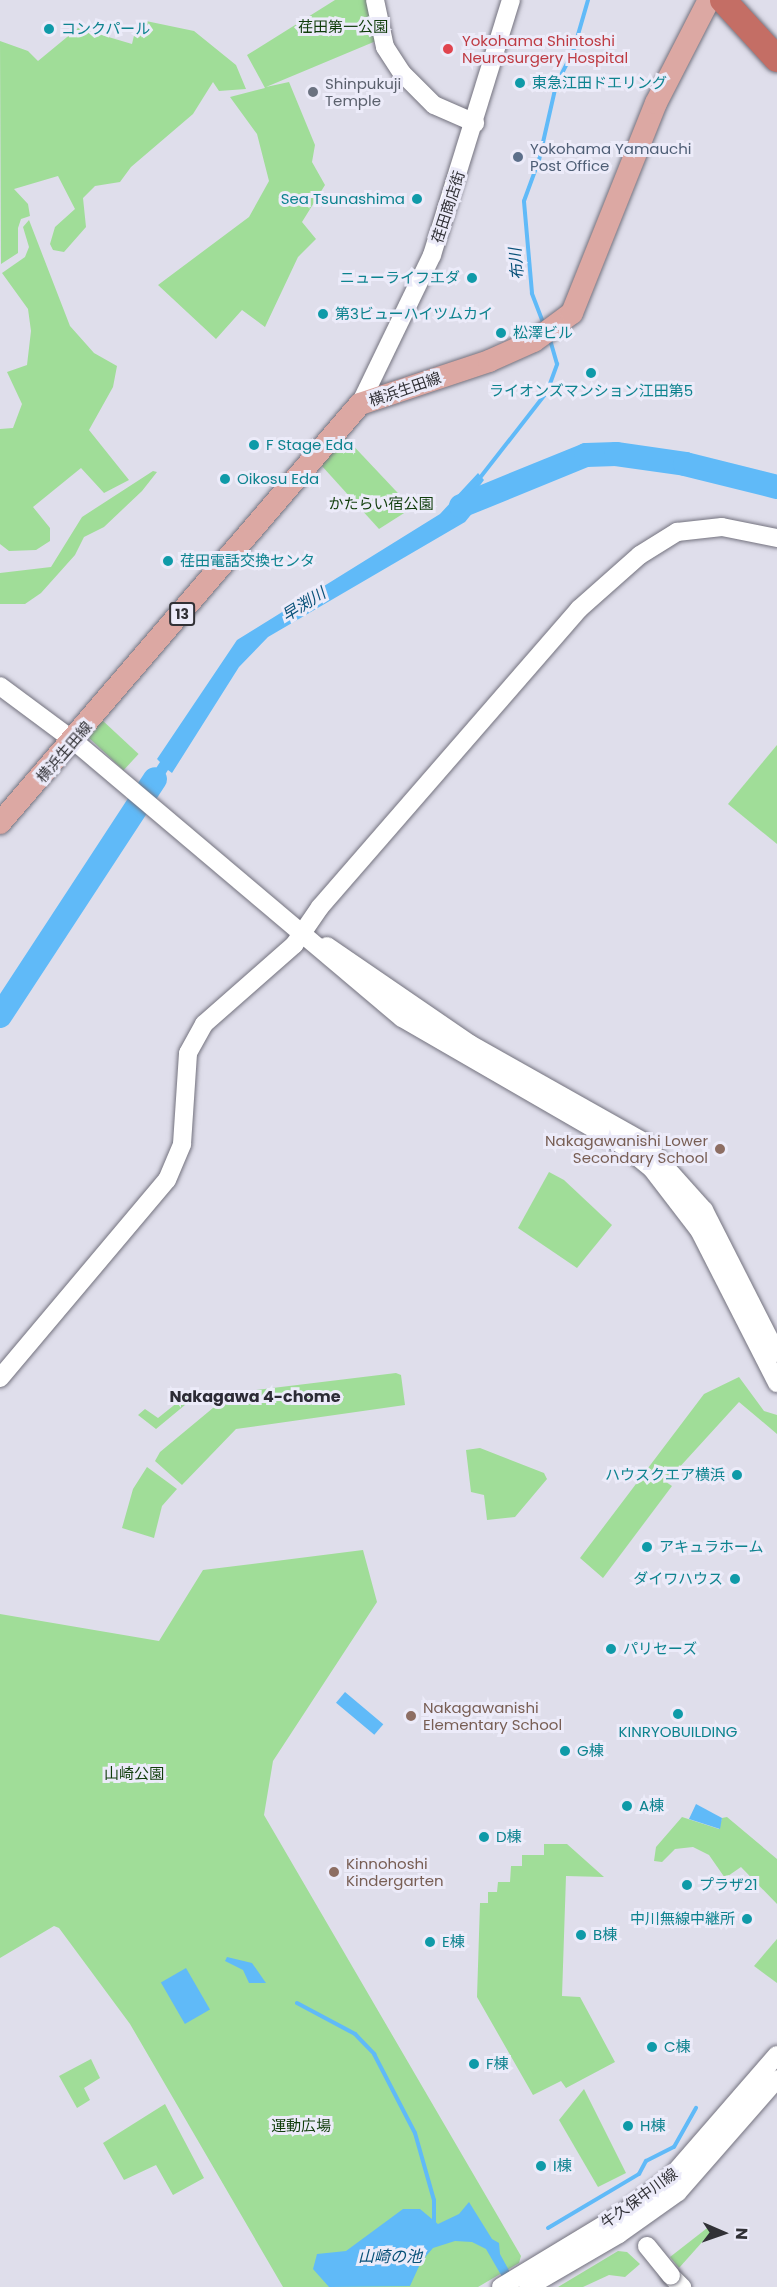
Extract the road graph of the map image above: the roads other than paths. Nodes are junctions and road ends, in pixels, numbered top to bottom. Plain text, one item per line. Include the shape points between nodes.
1 (375, 0) edge
2 (511, 0) edge
3 (709, 0) edge
4 (723, 0) edge
5 (743, 0) edge
6 (777, 38) edge
7 (777, 59) edge
8 (475, 123) junction
9 (360, 404) junction
10 (777, 538) edge
11 (0, 686) edge
12 (74, 741) junction
13 (0, 823) edge
14 (300, 936) junction
15 (777, 1354) edge
16 (0, 1378) edge
17 (777, 1383) edge
18 (777, 2055) edge
19 (777, 2079) edge
20 (629, 2218) junction
21 (677, 2282) edge
22 (501, 2287) edge
23 (528, 2287) edge

1 - 8 street via 385,46 402,73 434,105
2 - 8 street, 荏田商店街
3 - 9 main road, 横浜生田線 / 13 via 656,103 582,297 553,329 534,340
4 - 7 highway
5 - 6 highway
8 - 9 street, 荏田商店街 via 419,289
9 - 12 main road, 横浜生田線 / 13
10 - 14 street via 744,529 691,527 660,540 608,580 431,777
11 - 12 street
12 - 13 main road, 横浜生田線 / 13
12 - 14 street
14 - 15 street via 361,966 470,1044 642,1141 704,1210
14 - 16 street via 199,1031 184,1072 182,1144 167,1180
14 - 17 street via 411,1025 624,1146 652,1169 699,1230
18 - 20 street, 牛久保中川線 via 683,2166
19 - 20 street, 牛久保中川線 via 694,2176
20 - 21 street, bridge
20 - 22 street, 牛久保中川線
20 - 23 street, 牛久保中川線

